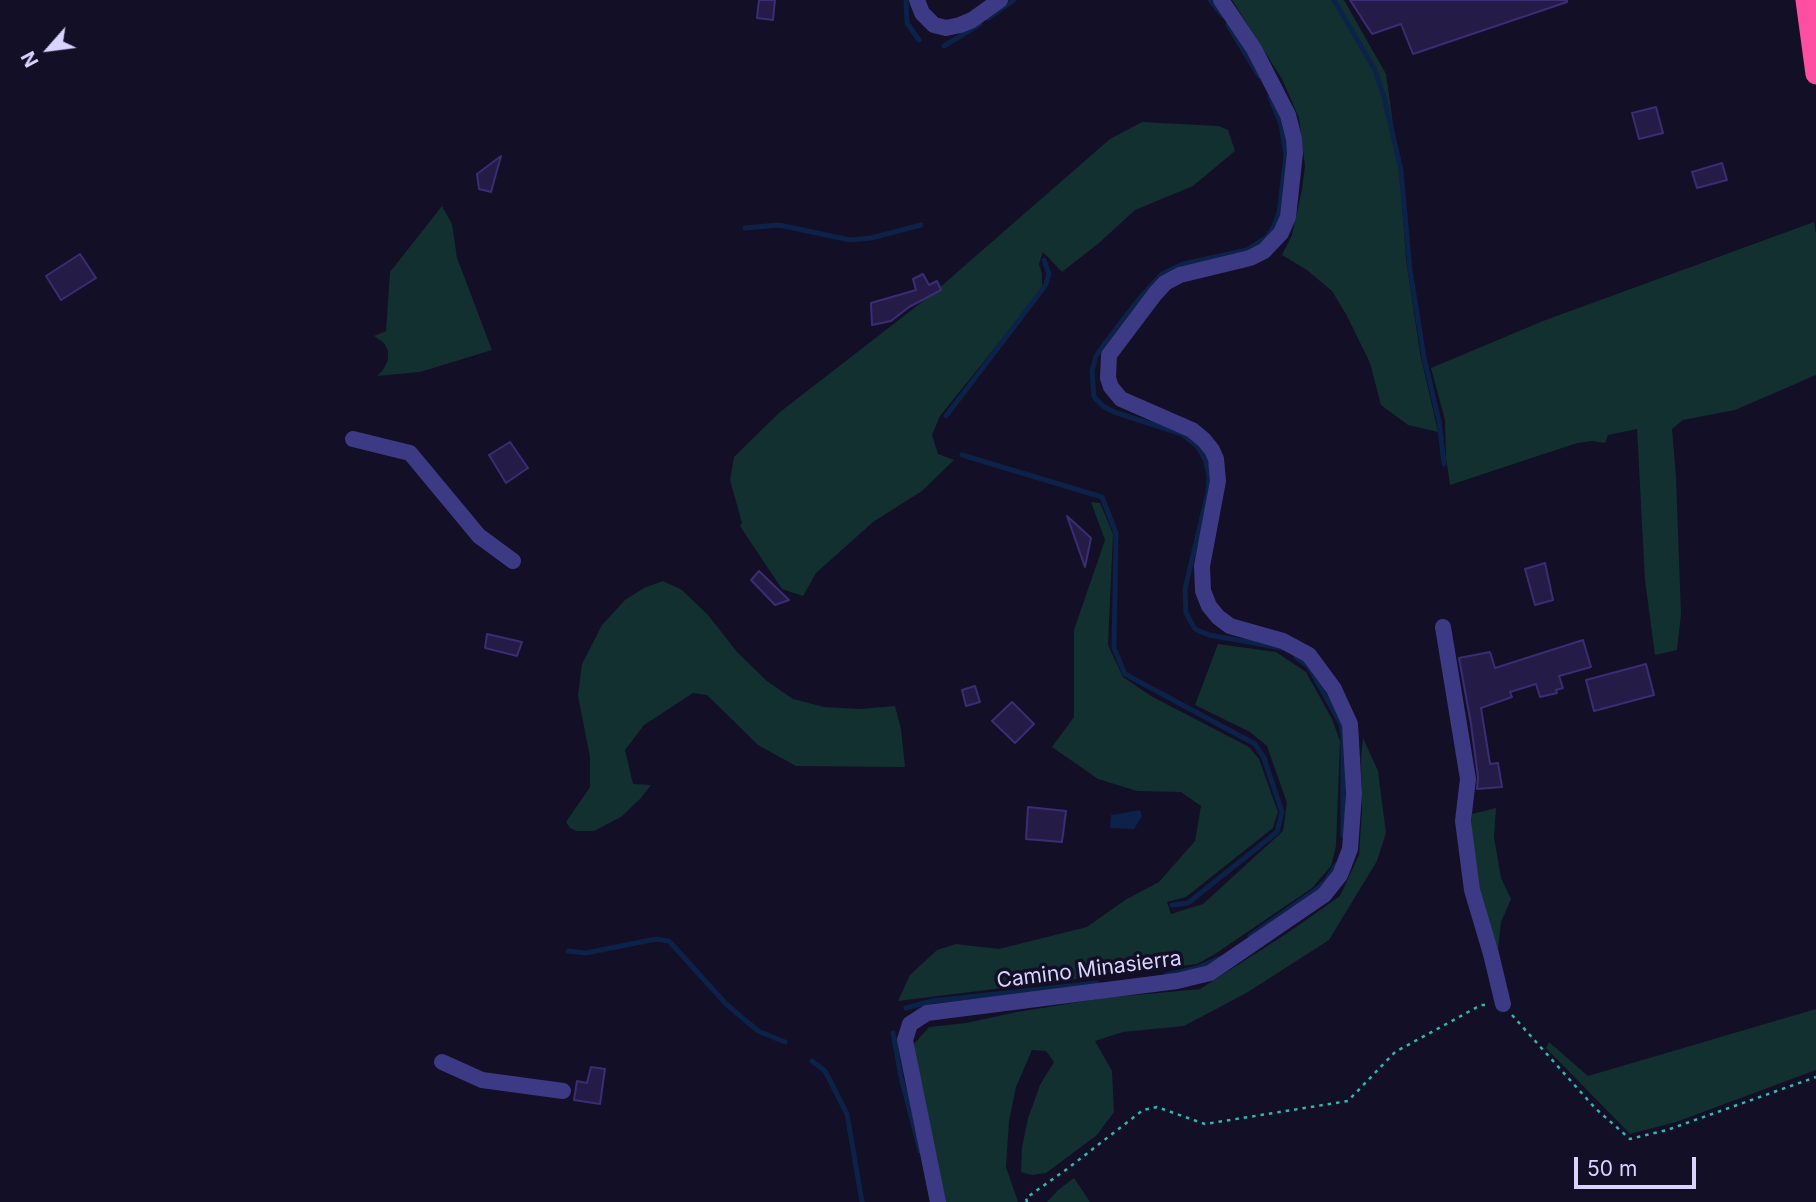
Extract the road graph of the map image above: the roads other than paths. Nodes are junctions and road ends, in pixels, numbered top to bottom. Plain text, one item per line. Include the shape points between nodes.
1 (917, 0) edge
2 (1000, 0) edge
3 (1221, 0) edge
4 (1805, 0) edge
5 (1816, 74) edge
6 (353, 439) dead end
7 (513, 561) dead end
8 (1443, 627) dead end
9 (1503, 1004) road end
10 (442, 1062) dead end
11 (563, 1091) dead end
12 (938, 1202) edge

1 - 2 street via 934,25 946,28 972,20
3 - 12 street, Camino Minasierra via 1255,49 1288,115 1295,153 1288,217 1281,233 1264,251 1180,275 1165,284 1109,355 1108,378 1121,399 1192,430 1212,450 1219,481 1202,566 1203,591 1209,606 1230,625 1283,640 1309,655 1334,689 1350,724 1354,794 1350,849 1340,875 1324,895 1210,973 927,1013 909,1024 905,1040
4 - 5 highway
6 - 7 street via 410,453 479,536
8 - 9 street via 1468,779 1463,821 1472,890
10 - 11 street via 482,1080

